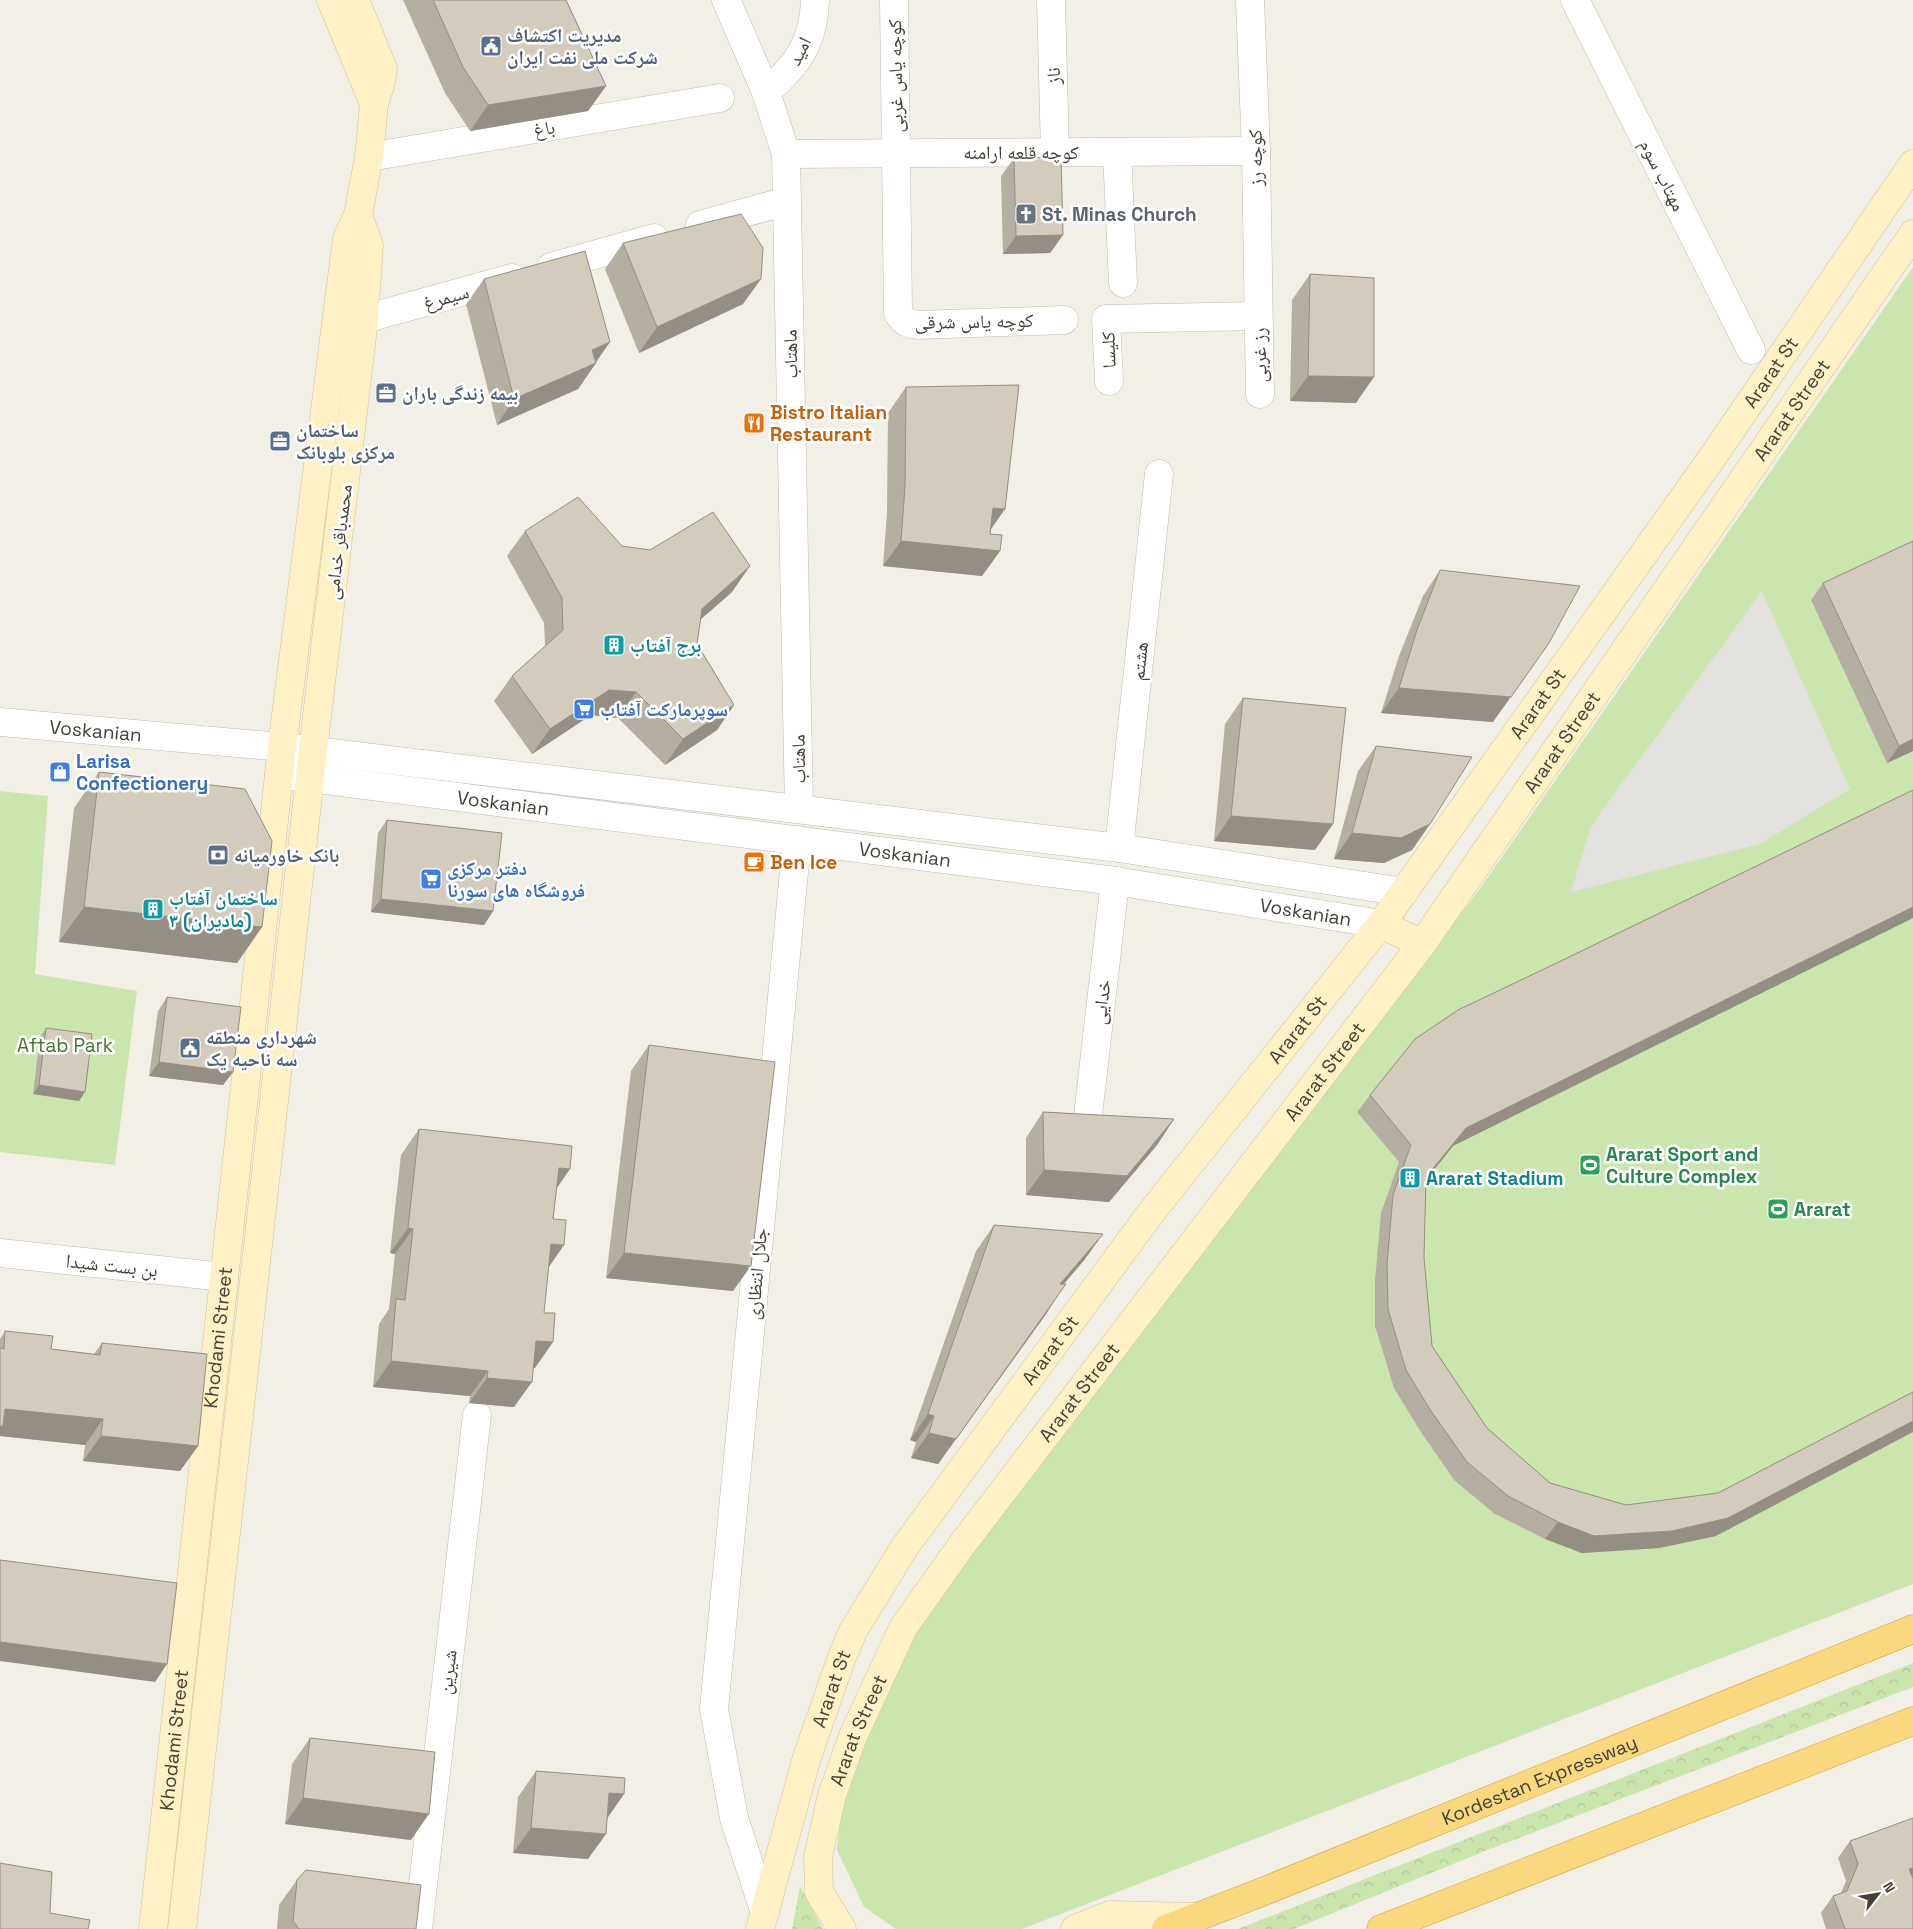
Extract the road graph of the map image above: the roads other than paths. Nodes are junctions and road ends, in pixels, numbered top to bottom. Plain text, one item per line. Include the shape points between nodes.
1 (331, 0) edge
2 (355, 0) edge
3 (726, 0) edge
4 (815, 0) edge
5 (894, 0) edge
6 (1051, 0) edge
7 (1250, 0) edge
8 (1575, 0) edge
9 (766, 92) junction
10 (720, 98) dead end
11 (374, 104) junction
12 (1256, 151) junction
13 (1055, 152) junction
14 (1117, 152) junction
15 (897, 153) junction
16 (786, 154) junction
17 (368, 158) junction
18 (1913, 164) edge
19 (787, 201) junction
20 (358, 215) junction
21 (1913, 234) edge
22 (1123, 283) dead end
23 (1258, 316) junction
24 (364, 319) junction
25 (1064, 320) dead end
26 (1751, 350) dead end
27 (1109, 381) dead end
28 (1260, 394) dead end
29 (1159, 474) dead end
30 (1661, 529) junction
31 (1694, 552) junction
32 (298, 623) junction
33 (328, 629) junction
34 (0, 722) edge
35 (282, 747) junction
36 (313, 750) junction
37 (279, 774) junction
38 (310, 778) junction
39 (799, 809) junction
40 (797, 840) junction
41 (1119, 848) junction
42 (1116, 881) junction
43 (1404, 892) junction
44 (1443, 911) junction
45 (1381, 924) junction
46 (1422, 944) junction
47 (1087, 1124) edge
48 (240, 1130) junction
49 (270, 1137) junction
50 (0, 1253) edge
51 (224, 1277) junction
52 (477, 1415) dead end
53 (1913, 1630) edge
54 (1913, 1721) edge
55 (1195, 1917) junction
56 (762, 1921) edge
57 (153, 1929) edge
58 (182, 1929) edge
59 (418, 1929) edge
60 (842, 1929) edge
61 (1075, 1929) edge
62 (1166, 1929) edge
63 (1381, 1929) edge

1 - 11 main road, محمدباقر خدامی
2 - 11 main road, محمدباقر خدامی via 382,69
3 - 9 street, ماهتاب
4 - 9 street, امید via 815,16 802,53 786,75
5 - 15 street, کوچه یاس غربی
6 - 13 street, ناز
7 - 12 street, کوچه رز
8 - 26 street, مهتاب سوم
9 - 16 street, ماهتاب
10 - 17 street, باغ
11 - 17 main road, محمدباقر خدامی
12 - 14 street, کوچه قلعه ارامنه
12 - 23 street, کوچه رز
13 - 14 street, کوچه قلعه ارامنه
13 - 15 street, کوچه قلعه ارامنه
14 - 22 street
15 - 16 street, کوچه قلعه ارامنه
15 - 25 street, کوچه یاس شرقی via 898,313 902,320 919,325
16 - 19 street, ماهتاب
17 - 20 main road, محمدباقر خدامی
18 - 30 main road, Ararat St
19 - 24 street, سیمرغ
19 - 39 street, ماهتاب
20 - 24 main road, محمدباقر خدامی via 369,245
20 - 32 main road, محمدباقر خدامی via 347,238
21 - 31 main road, Ararat Street
23 - 27 street, کلیسا via 1106,319
23 - 28 street, رز غربی
24 - 33 main road, محمدباقر خدامی
29 - 41 street, هشتم
30 - 31 main road
30 - 43 main road, Ararat St
31 - 44 main road, Ararat Street
32 - 33 main road
32 - 35 main road, محمدباقر خدامی
33 - 36 main road, محمدباقر خدامی
34 - 35 street, Voskanian
35 - 36 street, Voskanian
35 - 37 main road, Khodami Street
36 - 38 main road, Khodami Street
36 - 39 street, Voskanian
37 - 38 street, Voskanian
37 - 48 main road, Khodami Street
38 - 40 street, Voskanian
38 - 49 main road, Khodami Street
39 - 41 street, Voskanian
40 - 42 street, Voskanian
40 - 56 street, جلال انتظاری via 714,1709 734,1818
41 - 42 street, هشتم
41 - 43 street, Voskanian
42 - 45 street, Voskanian
42 - 47 street, خدایی
43 - 44 main road
43 - 45 main road, Ararat St
44 - 46 main road, Ararat Street
45 - 46 main road
45 - 56 main road, Ararat St via 1150,1214 938,1500 866,1609 853,1631 807,1757
46 - 60 main road, Ararat Street via 967,1538 903,1628 853,1736 832,1795 818,1857 819,1892
48 - 49 main road
48 - 51 main road, Khodami Street
49 - 58 main road, Khodami Street
50 - 51 street, بن بست شیدا
51 - 57 main road, Khodami Street
52 - 59 street, شیرین
53 - 55 highway, Kordestan Expressway
54 - 63 highway
55 - 61 main road via 1110,1915
55 - 62 highway, Kordestan Expressway

